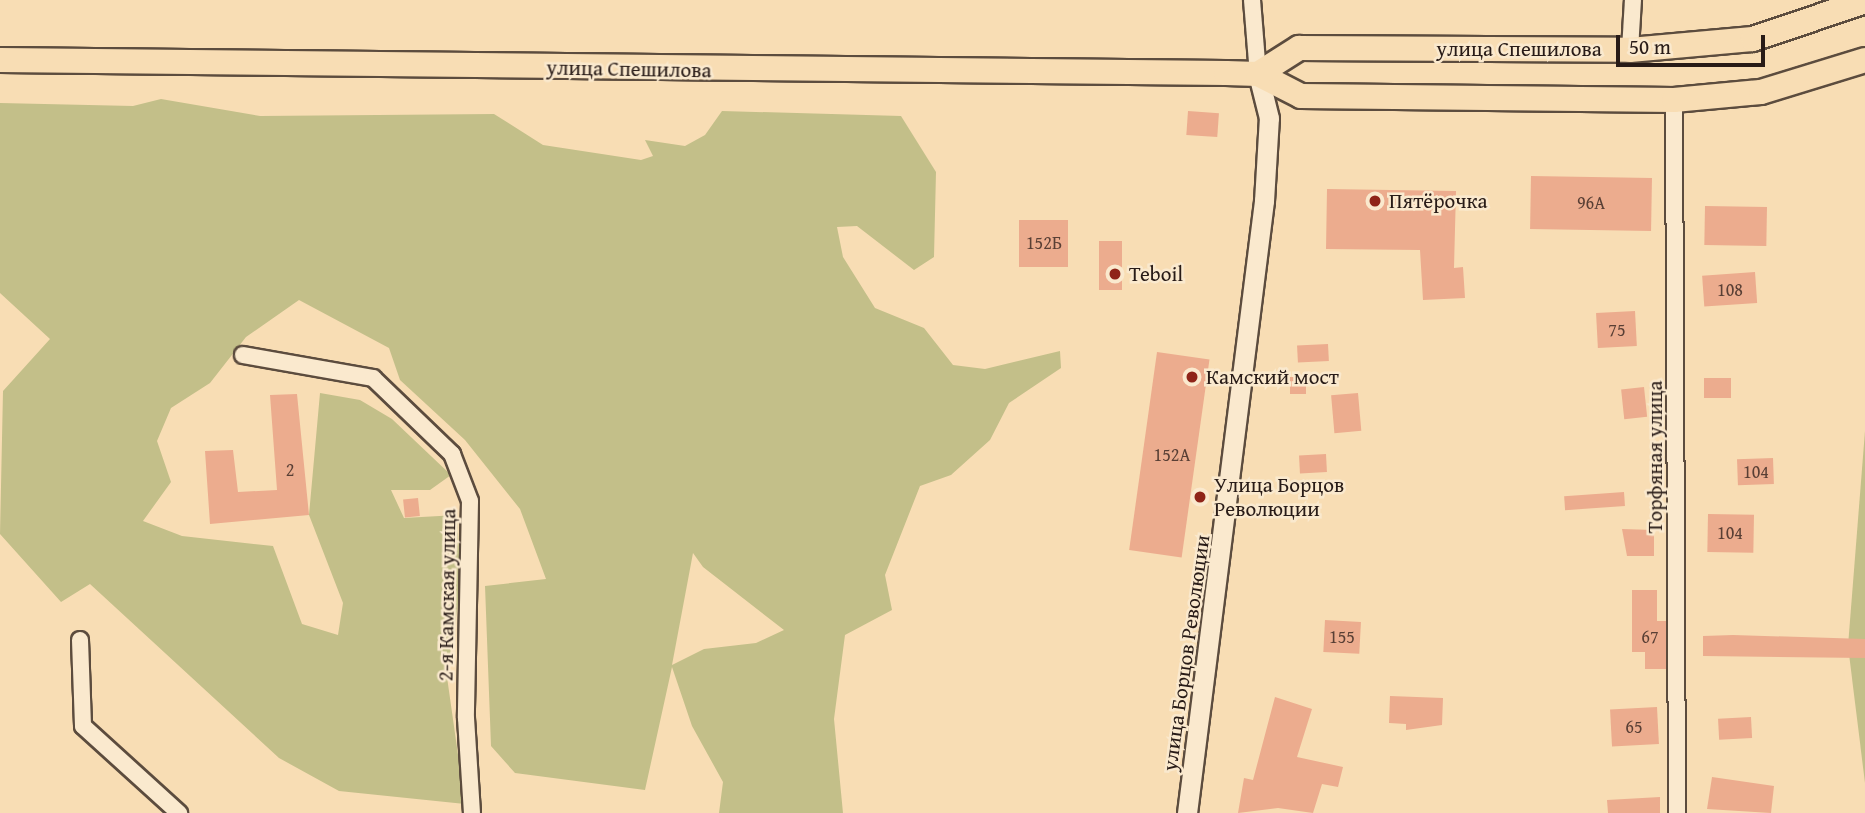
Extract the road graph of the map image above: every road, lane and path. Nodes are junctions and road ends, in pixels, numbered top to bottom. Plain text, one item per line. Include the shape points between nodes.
1 (1252, 0) edge
2 (1633, 0) edge
3 (1865, 1) edge
4 (1630, 50) junction
5 (0, 60) edge
6 (1865, 60) edge
7 (1258, 74) junction
8 (1674, 100) junction
9 (243, 355) dead end
10 (80, 640) dead end
11 (179, 813) edge
12 (472, 813) edge
13 (1187, 813) edge
14 (1677, 813) edge

1 - 7 street, улица Борцов Революции
2 - 4 street
3 - 4 main road, улица Спешилова via 1754,39
4 - 7 main road, улица Спешилова via 1299,48
5 - 7 main road, улица Спешилова
6 - 8 main road, улица Спешилова via 1761,92
7 - 8 main road, улица Спешилова via 1301,96
7 - 13 street, улица Борцов Революции via 1269,118 1264,201
8 - 14 street, Торфяная улица
9 - 12 street, 2-я Камская улица via 373,378 453,454 470,501 466,718
10 - 11 street via 83,726

